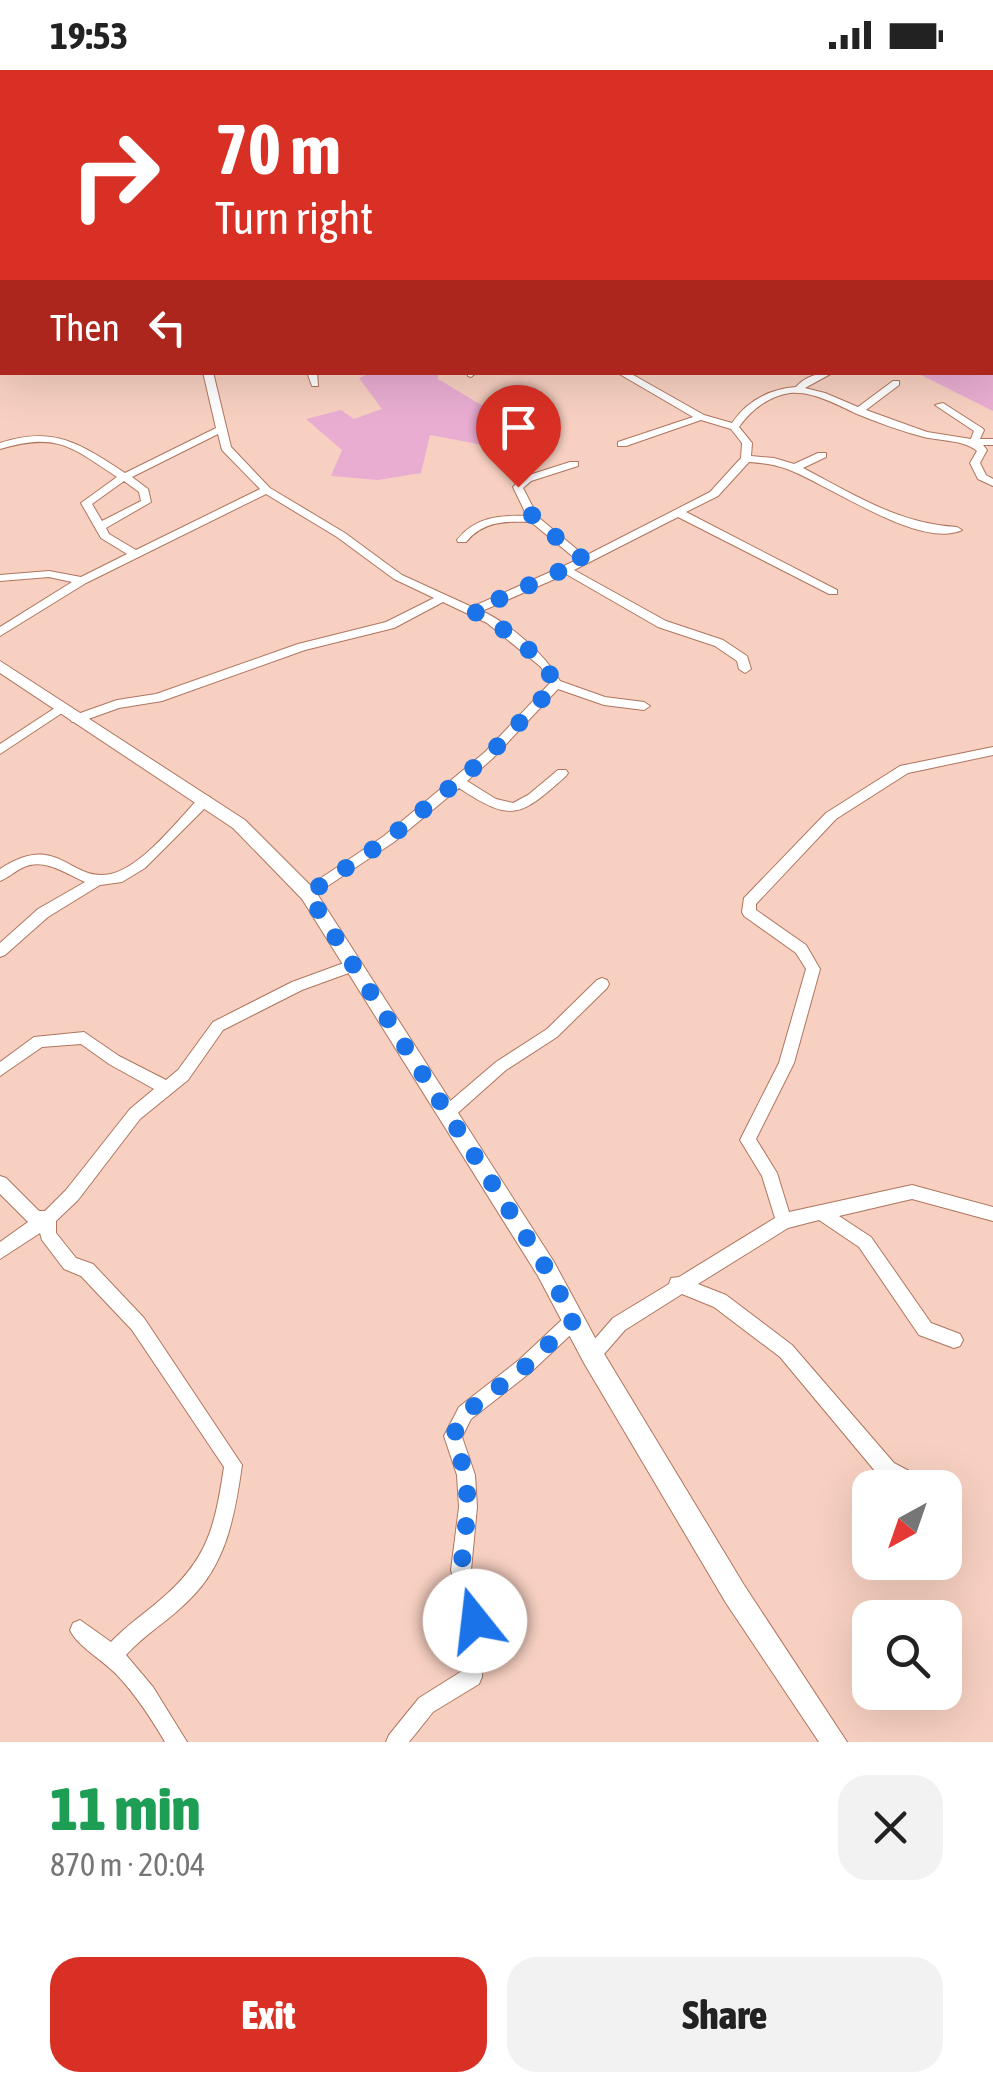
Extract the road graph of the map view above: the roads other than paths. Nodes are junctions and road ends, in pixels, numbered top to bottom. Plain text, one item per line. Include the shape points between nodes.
1 (209, 375) edge
2 (625, 375) edge
3 (824, 375) edge
4 (896, 383) dead end
5 (799, 390) junction
6 (940, 405) dead end
7 (858, 411) junction
8 (701, 417) junction
9 (734, 427) junction
10 (218, 430) junction
11 (993, 442) edge
12 (974, 443) junction
13 (622, 444) dead end
14 (0, 446) edge
15 (822, 455) dead end
16 (746, 459) junction
17 (574, 464) dead end
18 (796, 468) junction
19 (125, 477) junction
20 (993, 483) edge
21 (266, 490) junction
22 (679, 513) junction
23 (534, 519) junction
24 (101, 526) junction
25 (956, 530) dead end
26 (462, 540) dead end
27 (134, 554) junction
28 (584, 560) junction
29 (566, 570) junction
30 (0, 578) edge
31 (82, 581) junction
32 (832, 592) dead end
33 (441, 600) junction
34 (473, 611) junction
35 (0, 632) edge
36 (0, 666) edge
37 (745, 669) dead end
38 (556, 684) junction
39 (644, 706) dead end
40 (68, 714) junction
41 (0, 750) edge
42 (993, 751) edge
43 (562, 773) dead end
44 (458, 780) junction
45 (205, 800) junction
46 (0, 876) edge
47 (100, 879) junction
48 (308, 894) junction
49 (0, 951) edge
50 (352, 966) junction
51 (602, 984) dead end
52 (0, 1070) edge
53 (166, 1088) junction
54 (446, 1114) junction
55 (0, 1183) edge
56 (820, 1212) junction
57 (990, 1216) edge
58 (48, 1218) junction
59 (784, 1221) junction
60 (0, 1250) edge
61 (678, 1284) junction
62 (574, 1320) junction
63 (954, 1340) dead end
64 (592, 1355) junction
65 (887, 1470) edge
66 (80, 1630) dead end
67 (114, 1654) junction
68 (178, 1742) edge
69 (396, 1742) edge
70 (834, 1742) edge

1 - 10 street
2 - 8 street
3 - 5 street
4 - 7 street
5 - 7 street
5 - 9 street via 759,401
6 - 12 street via 979,430
7 - 12 street
8 - 9 street
8 - 13 street
9 - 16 street via 748,443
10 - 19 street
10 - 21 street
11 - 12 street
12 - 20 street via 982,450 975,463
14 - 19 street via 56,437
15 - 18 street
16 - 18 street
16 - 22 street via 714,494
17 - 23 street via 518,487
18 - 25 street via 898,519 932,531
19 - 24 street via 86,503
19 - 24 street via 144,491 146,502
21 - 27 street
21 - 33 street
22 - 28 street
22 - 32 street
23 - 26 street via 501,518
23 - 28 street
24 - 27 street via 105,536
27 - 31 street
28 - 29 street
29 - 34 street
29 - 37 street via 662,624 719,642 744,660
30 - 31 street via 49,574
31 - 35 street
33 - 34 street
33 - 40 street via 390,625 158,698
34 - 38 street via 514,637
36 - 40 street
38 - 39 street
38 - 44 street
40 - 41 street
40 - 45 street
42 - 59 street via 904,770 830,816 749,902 749,912 801,949 813,969 786,1063 748,1140 770,1173
43 - 44 street via 511,810
44 - 48 street
45 - 47 street via 151,854 120,877
45 - 48 street via 239,824
46 - 47 street via 37,856
47 - 49 street via 43,913
48 - 50 street
50 - 53 street via 218,1026
50 - 54 street
51 - 54 street via 552,1033
52 - 53 street via 39,1041 84,1038
53 - 58 street via 135,1114
54 - 62 street
55 - 58 street via 35,1218
56 - 57 street via 912,1192
56 - 59 street
56 - 63 street via 865,1242 925,1329
58 - 60 street
58 - 67 street via 48,1235 70,1264 88,1270 138,1324 233,1465 224,1528 203,1571
59 - 61 street
61 - 64 street via 619,1324
61 - 65 street via 720,1301 786,1352
62 - 64 street
62 - 69 street via 465,1413 453,1436 466,1475 461,1570 475,1621 472,1676 426,1705
64 - 70 street via 735,1594
66 - 67 street
67 - 68 street

